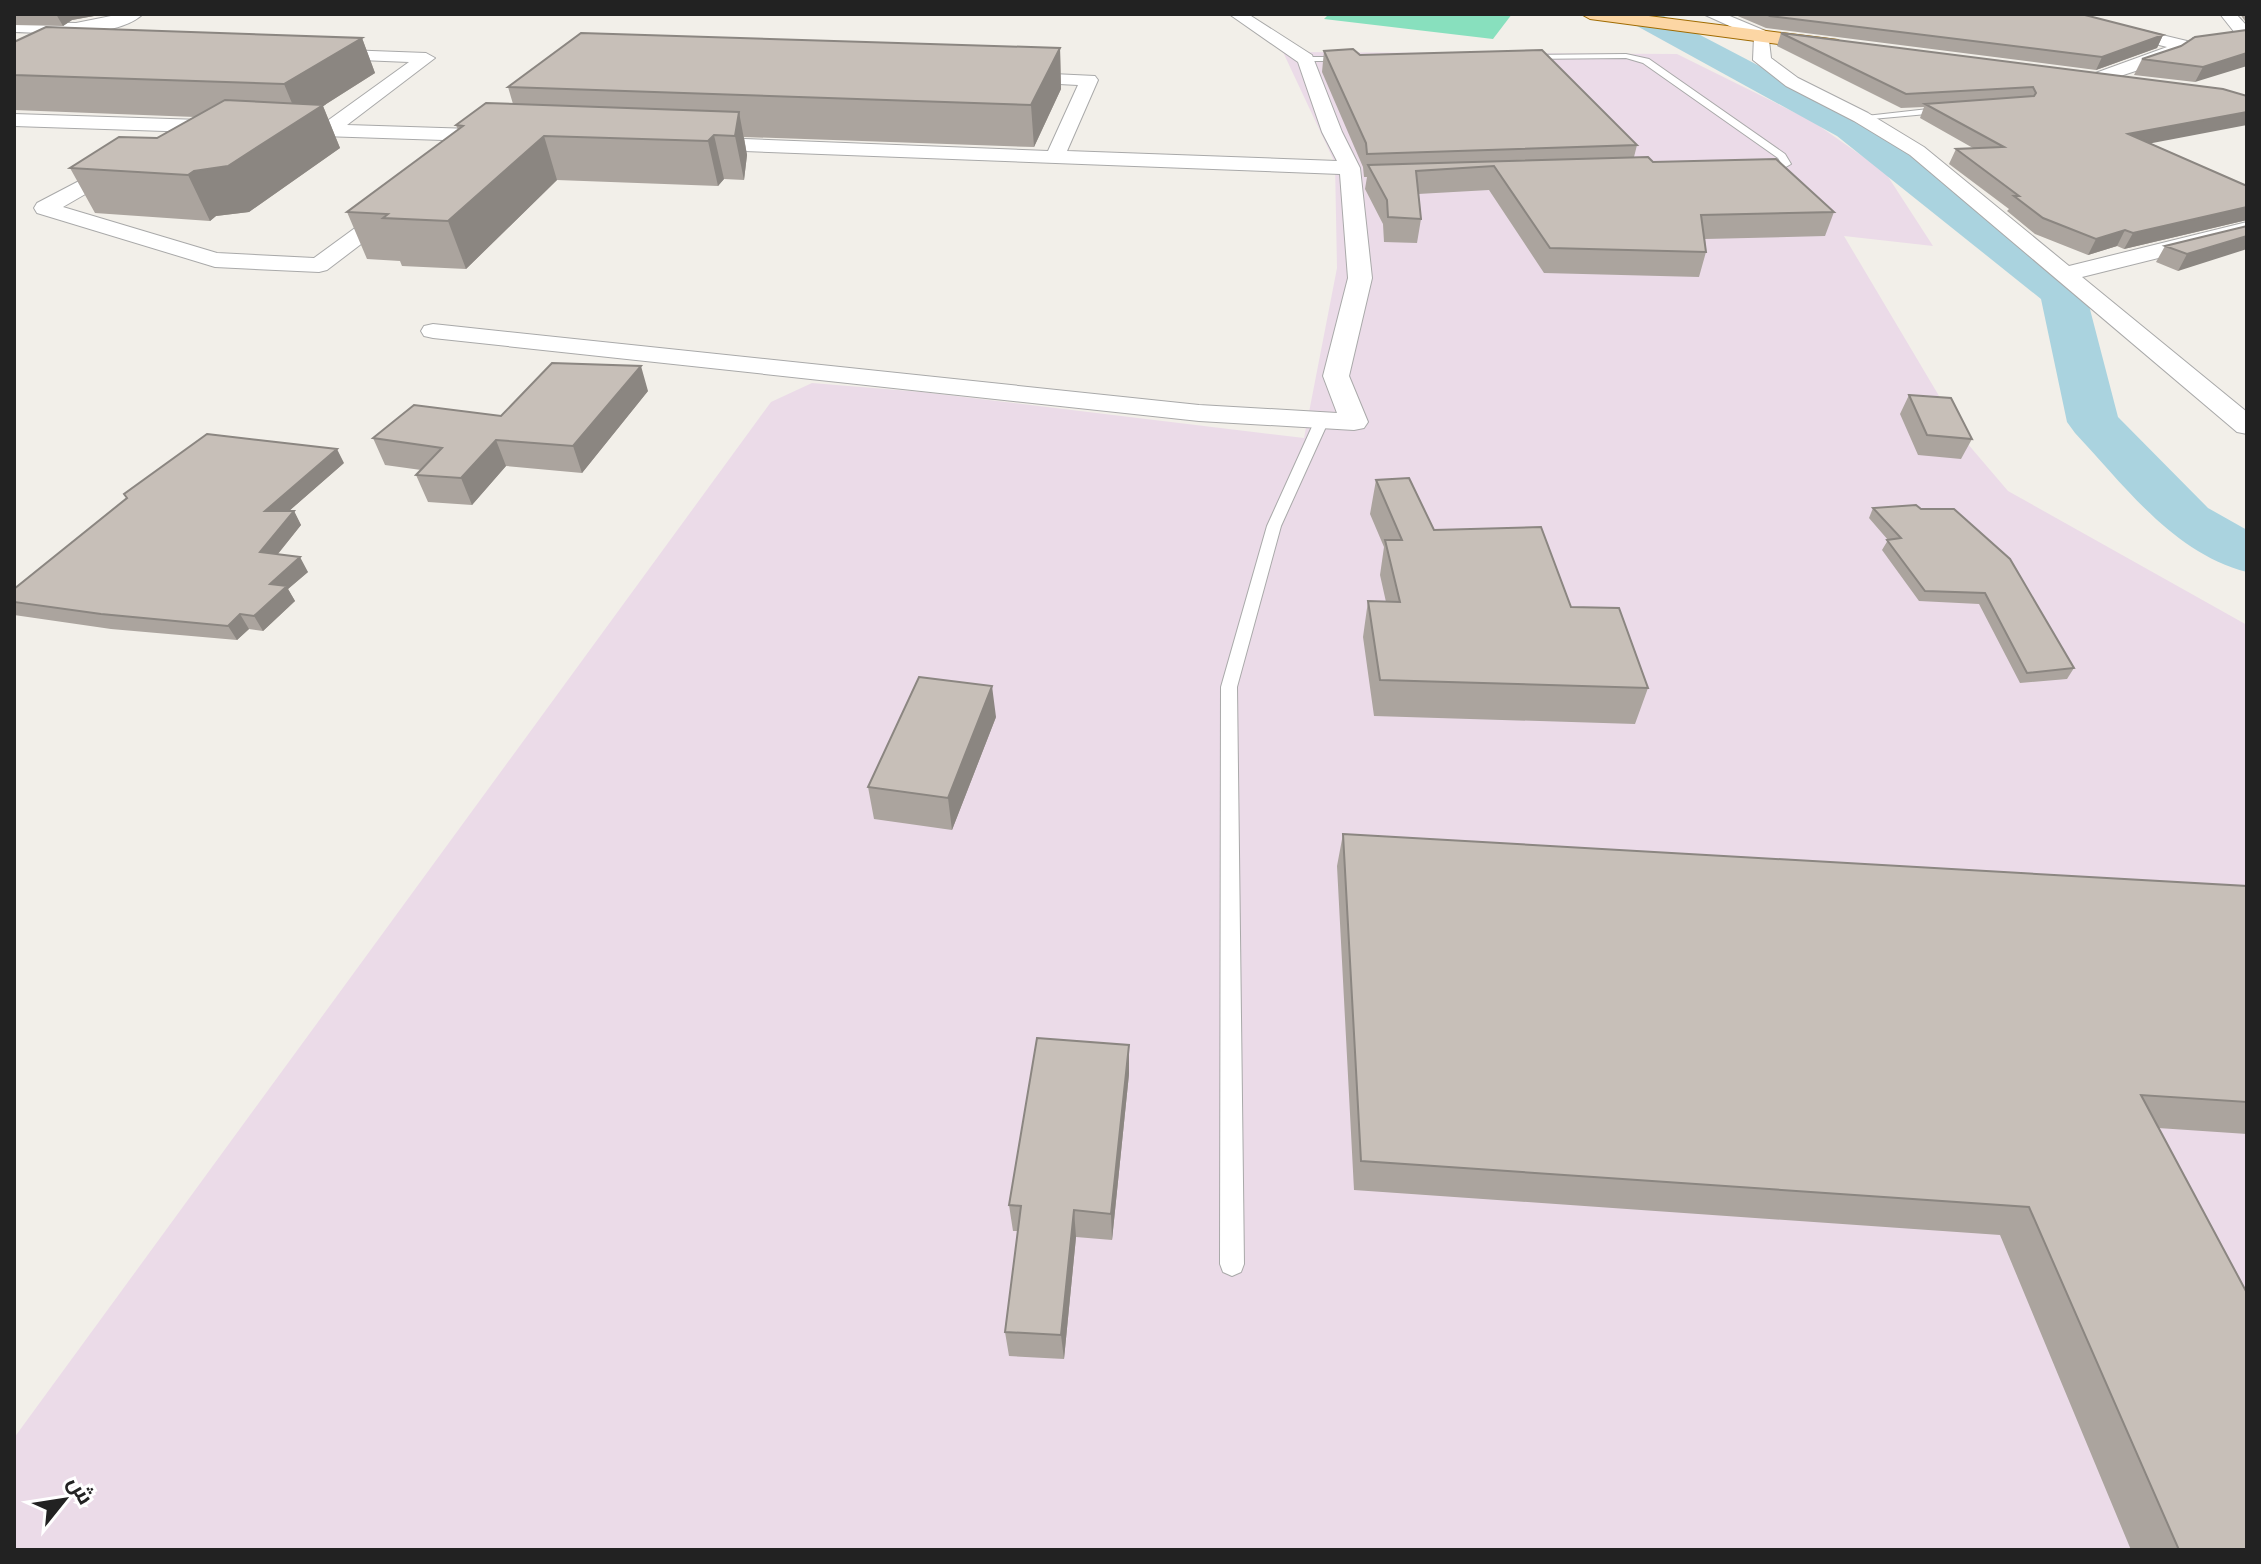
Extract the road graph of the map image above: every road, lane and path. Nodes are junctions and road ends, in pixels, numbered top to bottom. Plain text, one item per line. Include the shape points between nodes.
1 (135, 14) edge
2 (1237, 14) edge
3 (1590, 14) edge
4 (2055, 14) edge
5 (2228, 14) edge
6 (1720, 15) edge
7 (14, 27) edge
8 (1762, 35) junction
9 (14, 41) edge
10 (95, 44) edge
11 (2181, 45) junction
12 (1859, 49) edge
13 (300, 53) edge
14 (1519, 57) edge
15 (1306, 59) junction
16 (1351, 59) edge
17 (994, 77) edge
18 (2088, 78) joint
19 (2143, 85) edge
20 (1950, 110) edge
21 (520, 115) edge
22 (1861, 117) junction
23 (14, 120) edge
24 (191, 126) junction
25 (328, 130) junction
26 (495, 136) junction
27 (526, 137) edge
28 (666, 142) edge
29 (470, 154) edge
30 (1055, 157) junction
31 (1758, 170) edge
32 (1356, 178) junction
33 (420, 191) edge
34 (2247, 229) edge
35 (2066, 274) junction
36 (433, 331) dead end
37 (1322, 420) junction
38 (2247, 426) edge
39 (1232, 1264) dead end

1 - 7 street via 86,28
2 - 15 street
3 - 8 main road
4 - 11 street
5 - 11 street via 2242,37
6 - 8 street
8 - 12 main road
8 - 22 street via 1762,60 1792,82
9 - 10 street
11 - 18 street via 2166,55
13 - 25 street via 426,58
14 - 31 lane via 1626,56 1646,61 1782,156 1786,164
15 - 16 lane
15 - 32 street via 1332,132
17 - 30 street via 1089,80
18 - 19 main road
20 - 22 lane
21 - 26 street
22 - 35 street via 1917,151
23 - 24 street
24 - 25 street
24 - 33 street via 45,208 215,260 319,265
25 - 26 street
26 - 27 street
26 - 29 street
28 - 30 street
30 - 32 street
32 - 37 street via 1360,278 1336,376 1354,422
34 - 35 street
35 - 38 street
36 - 37 street via 1199,413
37 - 39 lane via 1274,526 1229,687

